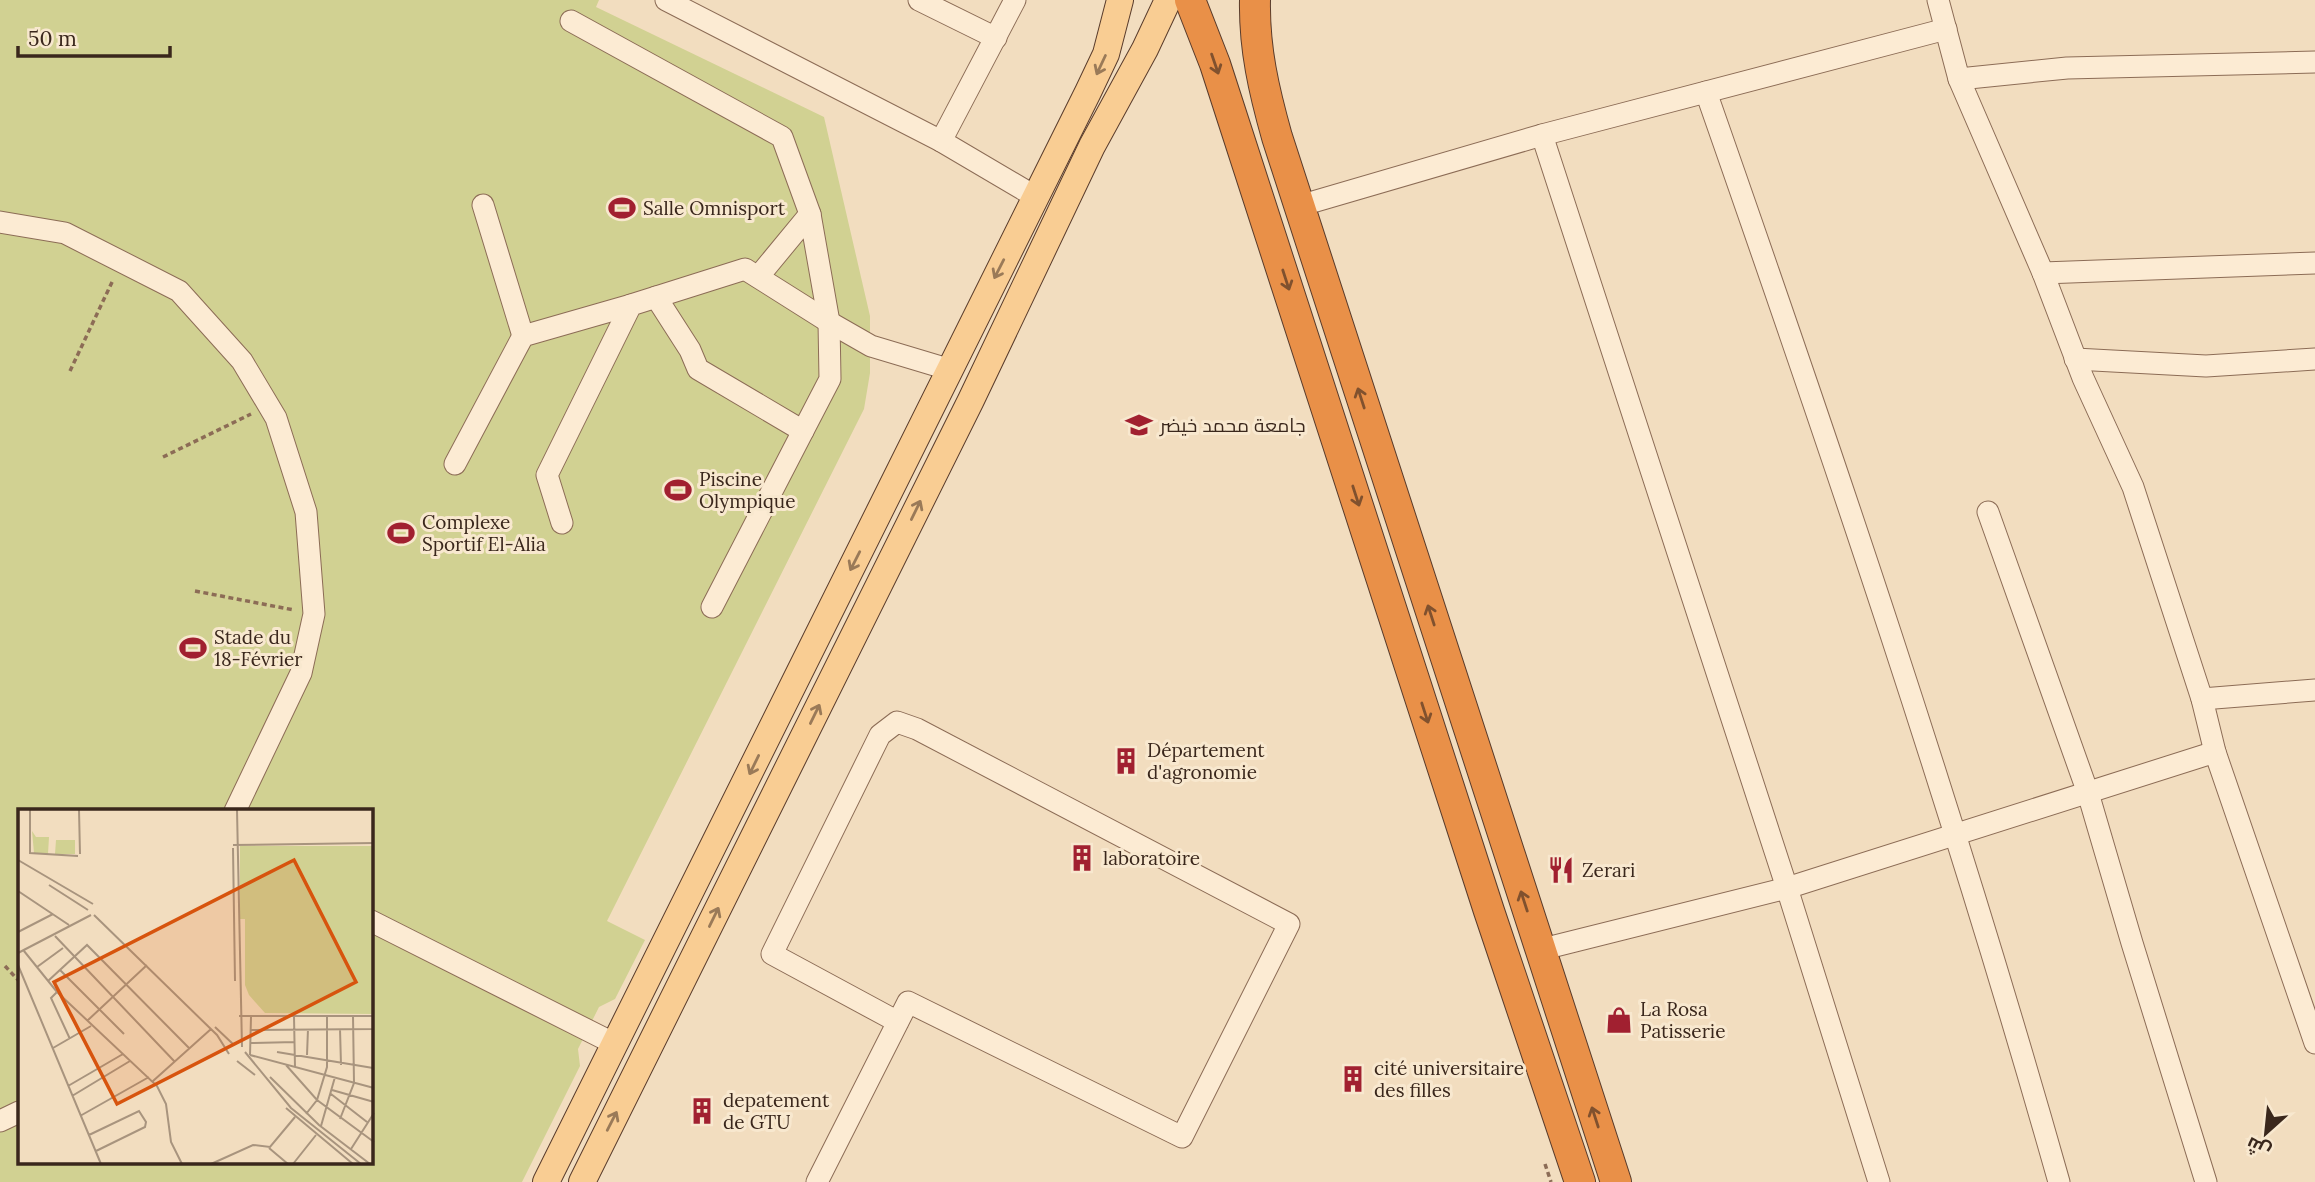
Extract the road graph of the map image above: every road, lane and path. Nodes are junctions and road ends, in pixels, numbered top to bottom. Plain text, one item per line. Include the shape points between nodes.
1 (667, 0) edge
2 (919, 0) edge
3 (1014, 0) edge
4 (1120, 0) edge
5 (1168, 0) edge
6 (1190, 0) edge
7 (1255, 0) edge
8 (1938, 0) edge
9 (571, 21) dead end
10 (1946, 29) junction
11 (996, 38) junction
12 (2315, 62) edge
13 (1959, 79) junction
14 (1706, 92) junction
15 (1542, 135) junction
16 (941, 141) junction
17 (1036, 197) junction
18 (483, 205) dead end
19 (1299, 206) junction
20 (810, 214) junction
21 (0, 222) edge
22 (122, 262) junction
23 (2315, 262) edge
24 (2043, 273) junction
25 (758, 277) junction
26 (656, 297) junction
27 (631, 305) junction
28 (829, 322) junction
29 (523, 336) junction
30 (2075, 359) junction
31 (2315, 359) edge
32 (70, 370) dead end
33 (951, 370) junction
34 (268, 405) junction
35 (803, 431) junction
36 (163, 457) dead end
37 (455, 464) dead end
38 (1988, 512) dead end
39 (562, 523) dead end
40 (195, 591) dead end
41 (712, 607) dead end
42 (314, 614) junction
43 (2315, 690) edge
44 (2202, 699) junction
45 (2215, 752) junction
46 (2088, 793) junction
47 (236, 809) edge
48 (1956, 835) junction
49 (1787, 888) junction
50 (373, 922) edge
51 (1539, 950) junction
52 (5, 966) dead end
53 (18, 980) edge
54 (898, 1022) junction
55 (2315, 1043) edge
56 (615, 1044) junction
57 (18, 1112) edge
58 (0, 1121) edge
59 (546, 1182) edge
60 (582, 1182) edge
61 (817, 1182) edge
62 (1580, 1182) edge
63 (1616, 1182) edge
64 (1879, 1182) edge
65 (2059, 1182) edge
66 (2206, 1182) edge

1 - 16 street
2 - 11 street
3 - 11 street
4 -> 17 main road via 1106,54
60 -> 5 main road
6 -> 62 highway via 1215,64
7 - 19 highway via 1261,81
8 - 10 street
9 - 20 street via 782,137
10 - 13 street
10 - 14 street
11 - 16 street
12 - 13 street via 2067,68
13 - 24 street
14 - 15 street
14 - 48 street
15 - 19 street
15 - 49 street
16 - 17 street
17 -> 33 main road
18 - 29 street
51 -> 19 highway
20 - 25 street
20 - 28 street
21 - 22 street via 65,233
22 - 32 path
22 - 34 street via 179,291 242,361
23 - 24 street
24 - 30 street
25 - 26 street via 745,269
25 - 28 street
26 - 27 street
26 - 35 street via 698,369
27 - 29 street
27 - 39 street via 547,475
28 - 33 street via 871,346
28 - 35 street via 830,379
29 - 37 street
30 - 31 street via 2206,366
30 - 44 street via 2133,486
33 -> 56 main road
34 - 36 path
34 - 42 street via 306,512
35 - 41 street
38 - 46 street
40 - 42 path
42 - 47 street via 300,673
43 - 44 street
44 - 45 street
45 - 46 street
45 - 55 street
46 - 48 street
46 - 66 street
48 - 49 street
48 - 65 street
49 - 51 street
49 - 64 street
50 - 56 street
63 -> 51 highway
52 - 53 path
54 - 54 street via 908,1002 1182,1137 1289,924 897,722 880,735 772,954
54 - 61 street
56 - 59 main road
57 - 58 street

